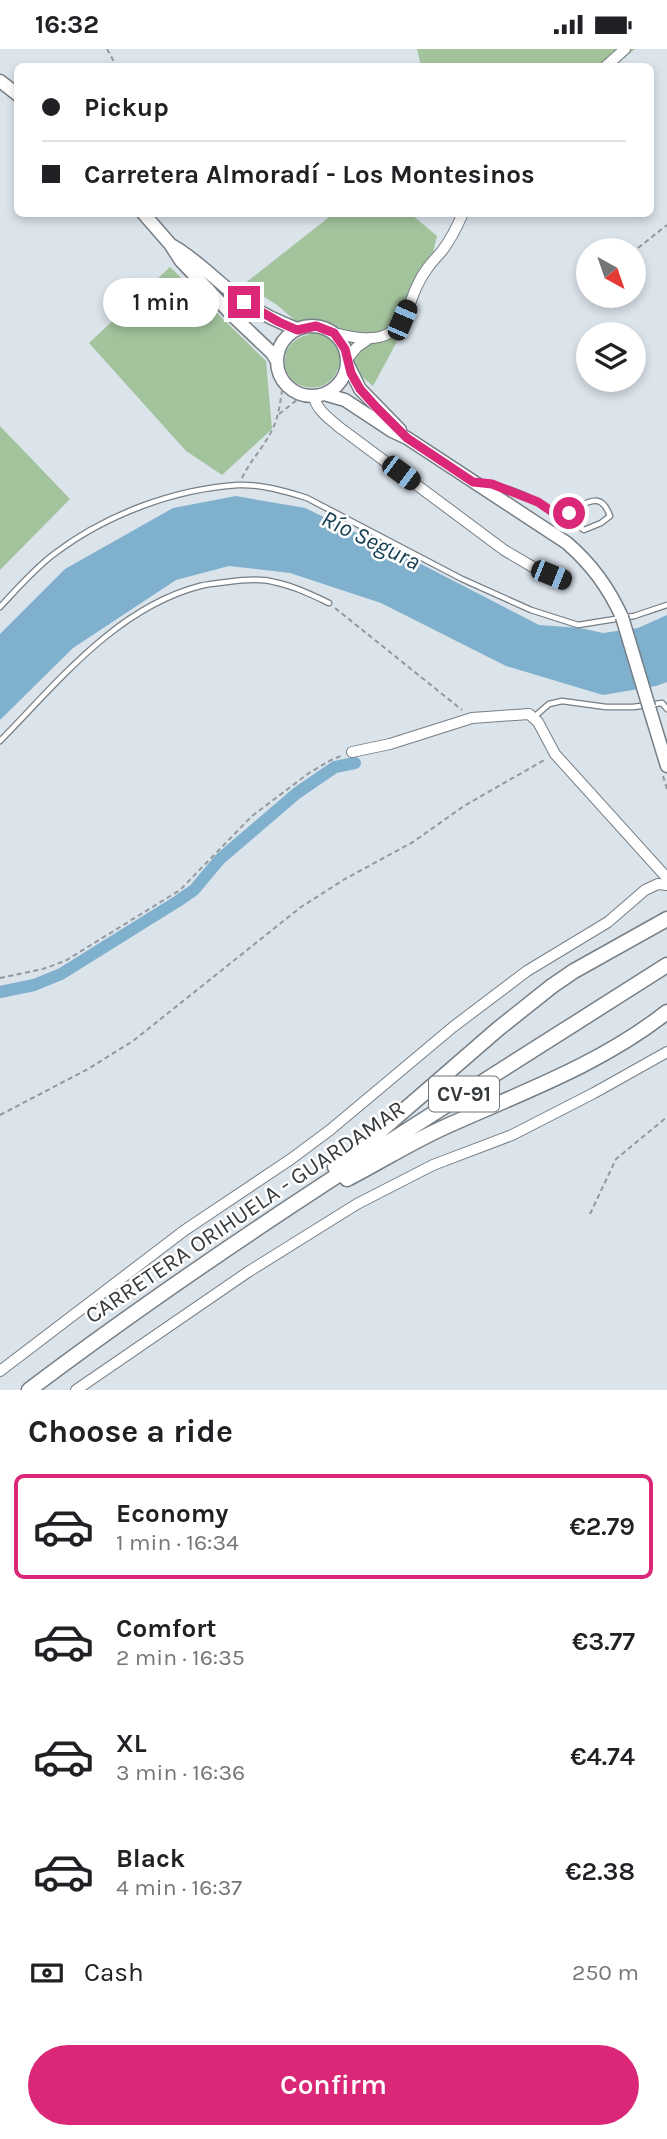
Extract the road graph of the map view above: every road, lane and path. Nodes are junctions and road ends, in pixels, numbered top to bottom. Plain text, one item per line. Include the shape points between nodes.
1 (625, 49) edge
2 (609, 63) edge
3 (0, 81) edge
4 (14, 92) edge
5 (146, 217) edge
6 (461, 217) edge
7 (667, 225) edge
8 (646, 242) edge
9 (170, 244) junction
10 (297, 330) junction
11 (334, 333) junction
12 (371, 338) junction
13 (277, 361) junction
14 (347, 361) junction
15 (284, 381) junction
16 (314, 395) junction
17 (279, 415) junction
18 (407, 438) junction
19 (473, 482) junction
20 (240, 485) junction
21 (561, 513) junction
22 (565, 581) dead end
23 (329, 603) joint
24 (667, 605) edge
25 (0, 607) edge
26 (667, 709) edge
27 (534, 717) junction
28 (472, 718) junction
29 (0, 741) edge
30 (352, 752) joint
31 (555, 754) junction
32 (667, 766) edge
33 (667, 878) edge
34 (667, 885) edge
35 (667, 919) edge
36 (667, 965) edge
37 (0, 978) edge
38 (667, 1012) edge
39 (667, 1052) edge
40 (0, 1115) edge
41 (667, 1117) edge
42 (590, 1214) dead end
43 (262, 1224) junction
44 (0, 1371) edge
45 (29, 1390) edge
46 (76, 1390) edge

1 - 2 street
3 - 4 main road
5 - 9 main road
6 - 12 street via 418,283 402,320 383,337
7 - 8 path
9 - 10 main road via 244,302
9 - 13 main road
10 - 11 main road via 316,326
10 - 13 main road via 283,342
11 - 12 street
11 - 14 main road
12 - 14 street
13 - 15 main road
14 - 16 main road via 342,379 331,390
14 - 18 main road via 360,389
15 - 16 main road via 296,392
15 - 17 path
16 - 17 path via 297,398
16 - 18 main road via 345,400
16 - 22 street via 319,409 339,427 504,550
17 - 20 path
18 - 19 main road
19 - 21 lane via 492,484
19 - 32 main road, bridge via 584,557 610,591
20 - 24 lane via 307,498 462,579 578,625
20 - 25 lane via 197,490 116,518 52,555
21 - 21 lane via 584,530 610,516 597,501 587,500 569,513
23 - 28 path
23 - 29 lane via 273,581 201,586 158,601 118,626
26 - 27 lane via 662,703 606,708 562,701 549,704
27 - 28 street
27 - 31 street
28 - 30 street
30 - 37 path via 309,773 252,816 180,890 65,961
31 - 33 street
31 - 40 path via 301,907 110,1057
34 - 44 street via 645,890 608,922 527,971 330,1130 185,1230
35 - 43 main road via 543,993 371,1139
36 - 43 main road, CARRETERA ORIHUELA - GUARDAMAR / CV-91
38 - 43 main road via 588,1064 436,1131
39 - 46 street via 512,1135 433,1165 357,1204
41 - 42 path via 617,1159
43 - 45 main road, CARRETERA ORIHUELA - GUARDAMAR / CV-91

